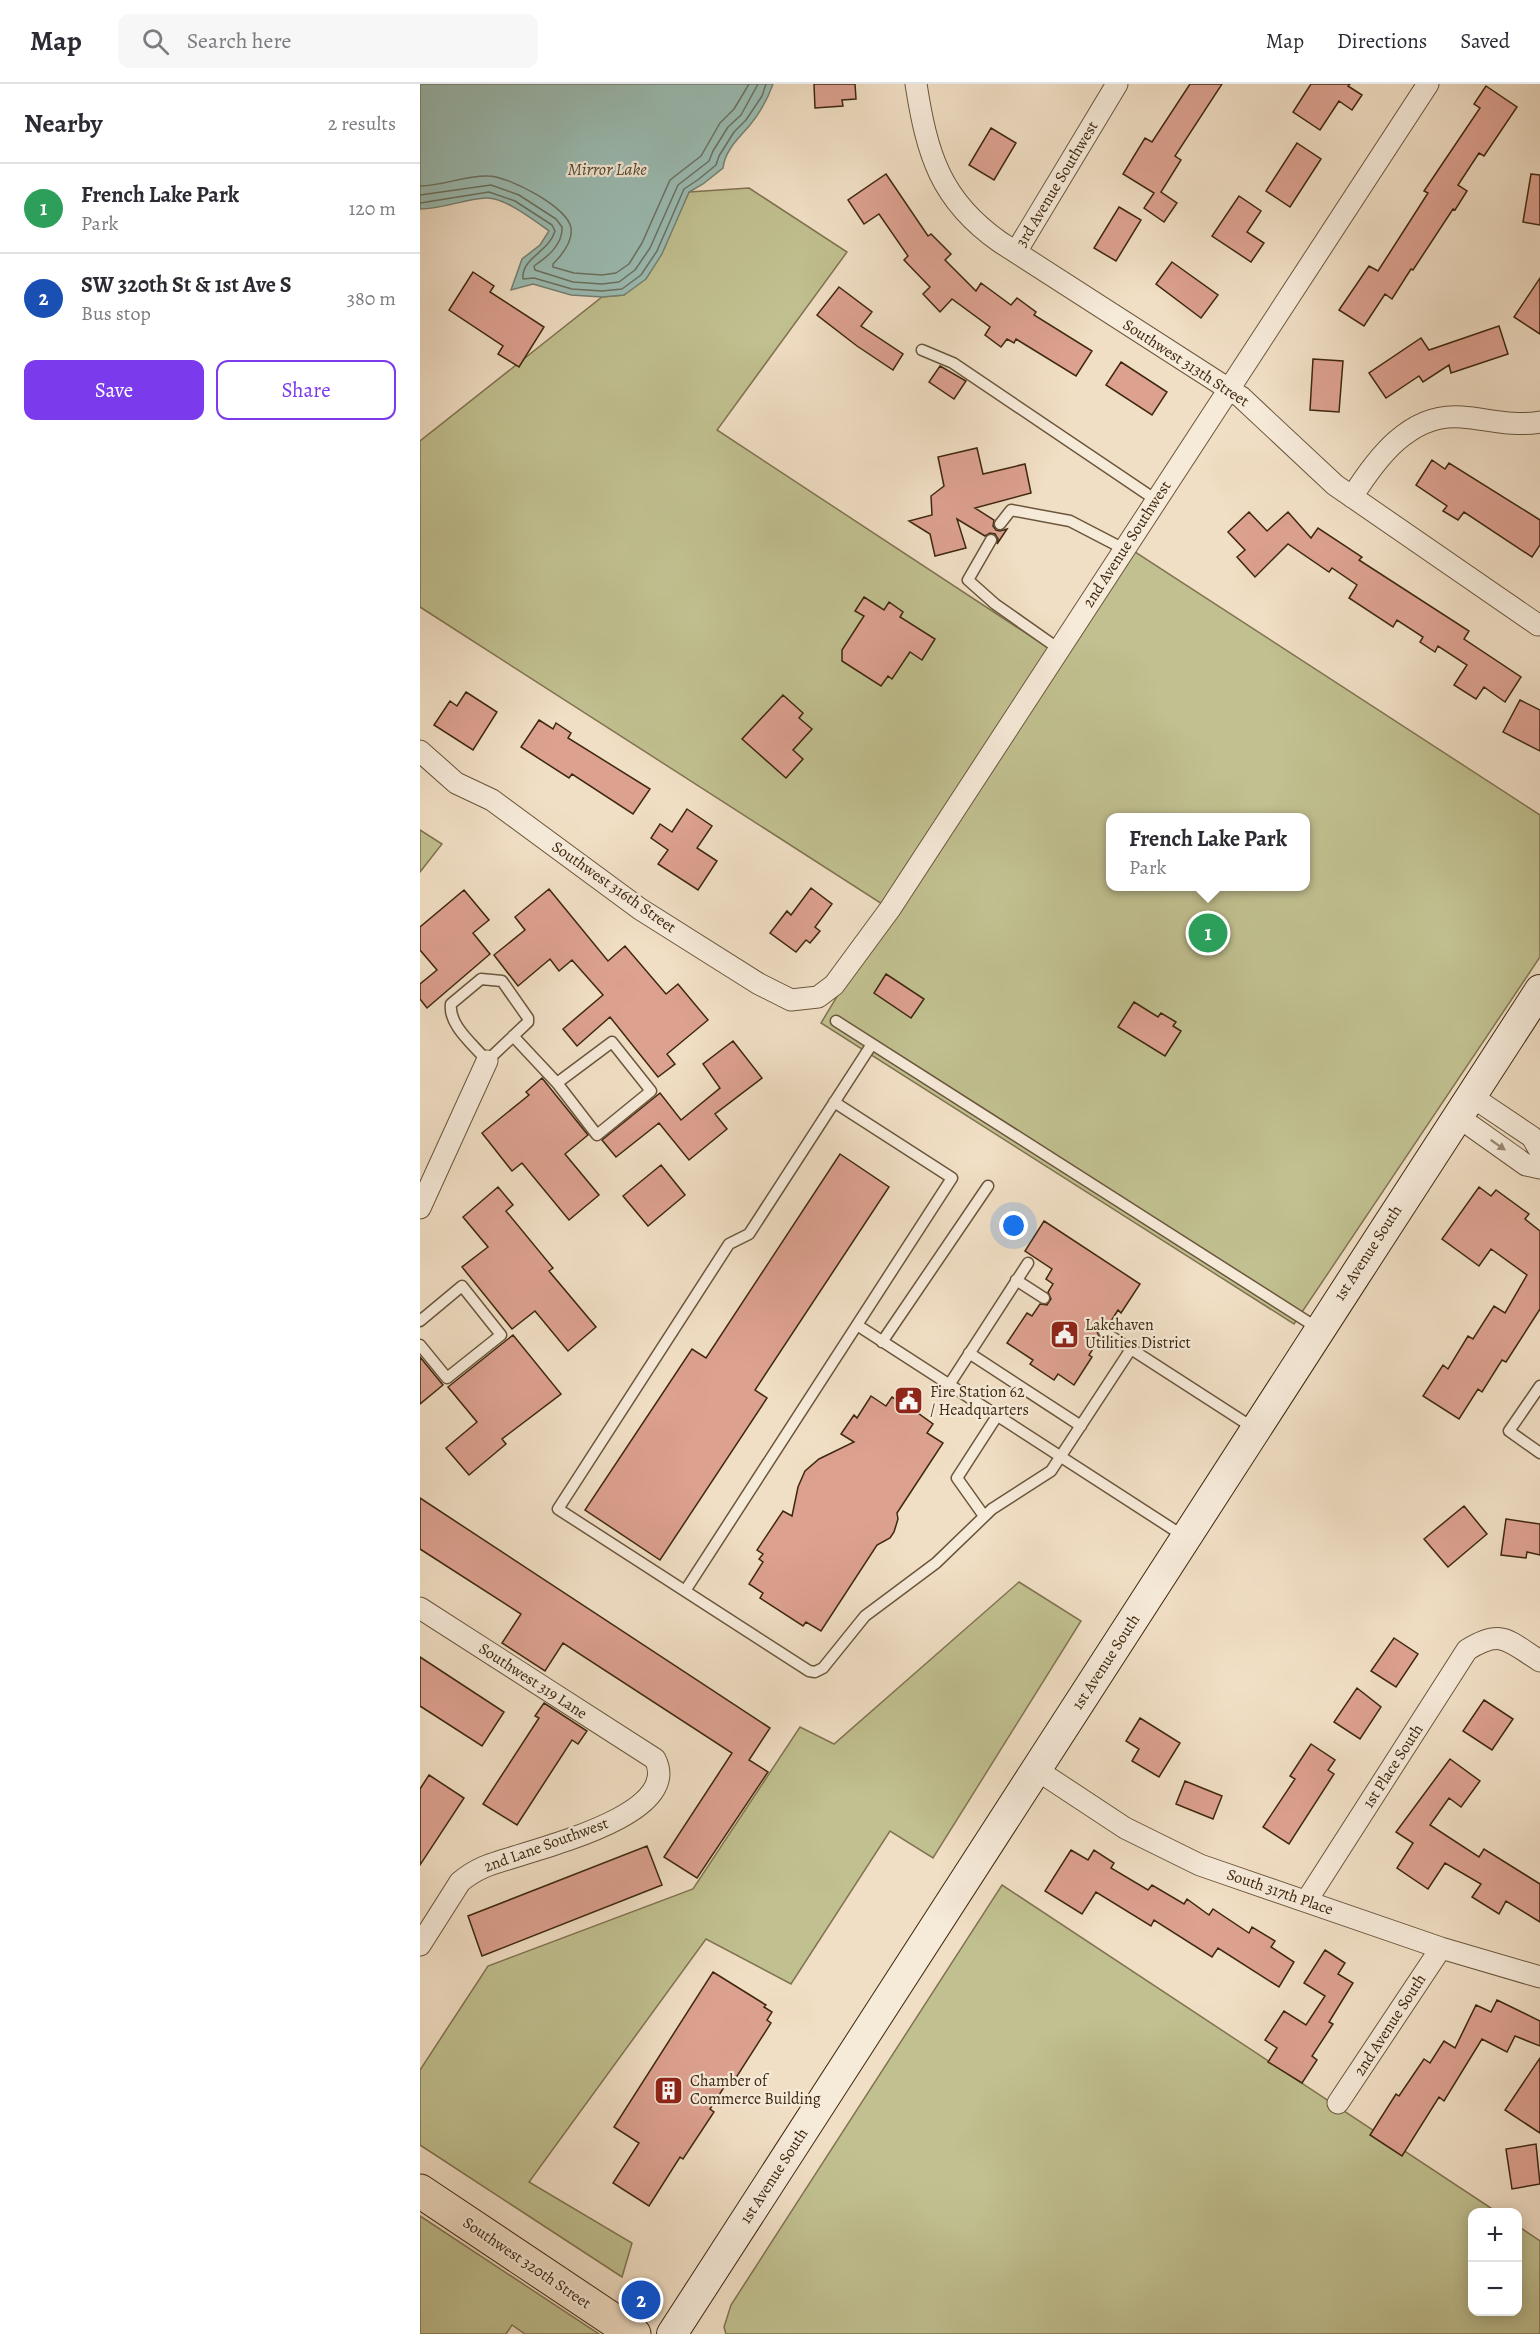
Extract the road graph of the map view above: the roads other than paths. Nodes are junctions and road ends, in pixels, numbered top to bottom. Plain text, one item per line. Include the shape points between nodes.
1 (916, 84) edge
2 (1117, 84) edge
3 (1428, 84) edge
4 (1016, 252) junction
5 (922, 350) dead end
6 (1229, 390) junction
7 (1540, 422) edge
8 (1352, 497) junction
9 (1156, 500) junction
10 (1000, 524) dead end
11 (991, 540) dead end
12 (1124, 549) junction
13 (1538, 625) dead end
14 (1059, 649) junction
15 (420, 751) edge
16 (1540, 990) edge
17 (818, 997) joint
18 (836, 1021) dead end
19 (513, 1036) junction
20 (872, 1044) junction
21 (487, 1060) junction
22 (557, 1083) junction
23 (834, 1102) junction
24 (1464, 1106) junction
25 (1540, 1151) edge
26 (1540, 1168) edge
27 (988, 1186) dead end
28 (420, 1208) edge
29 (1028, 1263) dead end
30 (1016, 1280) junction
31 (1044, 1298) dead end
32 (420, 1321) edge
33 (857, 1325) junction
34 (1319, 1330) junction
35 (1104, 1332) dead end
36 (882, 1342) junction
37 (420, 1345) edge
38 (1131, 1349) junction
39 (969, 1353) junction
40 (949, 1385) junction
41 (1540, 1386) edge
42 (998, 1416) junction
43 (1081, 1426) junction
44 (1255, 1429) junction
45 (1540, 1454) edge
46 (1061, 1457) junction
47 (984, 1516) junction
48 (1186, 1538) junction
49 (685, 1591) junction
50 (420, 1608) edge
51 (1540, 1661) edge
52 (645, 1753) joint
53 (1037, 1770) junction
54 (1307, 1900) junction
55 (420, 1945) edge
56 (1441, 1948) junction
57 (1540, 1977) edge
58 (1338, 2103) dead end
59 (420, 2191) edge
60 (634, 2334) edge
61 (672, 2334) edge

1 - 4 street, Southwest 313th Street via 936,166 957,205 983,230
2 - 4 street, 3rd Avenue Southwest
3 - 6 street, 2nd Avenue Southwest
4 - 6 street, Southwest 313th Street
5 - 9 lane via 952,363
6 - 8 street, Southwest 313th Street via 1252,406
6 - 9 street, 2nd Avenue Southwest
7 - 8 street via 1459,417 1434,420 1392,445 1373,464
8 - 13 street, Southwest 313th Street
9 - 12 street, 2nd Avenue Southwest
10 - 12 lane via 1011,510 1070,521
11 - 14 lane via 968,580
12 - 14 street, 2nd Avenue Southwest
14 - 17 street, 2nd Avenue Southwest via 891,909 842,975
15 - 17 street, Southwest 316th Street via 456,783 492,800 633,904 750,978 791,1000
16 - 24 main road, 1st Avenue South
18 - 20 lane
19 - 21 lane
19 - 21 lane via 528,1018 502,981 481,979 451,1004 454,1023
19 - 22 lane
20 - 23 lane
20 - 34 lane
21 - 28 street
22 - 22 lane via 612,1042 651,1090 597,1135
23 - 33 lane via 952,1178
23 - 49 lane via 749,1234 729,1244 558,1509
24 - 25 street via 1532,1137
24 -> 26 street via 1527,1165
24 - 34 main road, 1st Avenue South
27 - 36 lane
29 - 30 lane
30 - 31 lane
30 - 39 lane
32 - 37 lane via 462,1286 501,1335 447,1378
33 - 36 lane
33 - 49 lane
34 - 44 main road, 1st Avenue South
35 - 38 lane
36 - 40 lane
38 - 43 lane
38 - 44 lane
39 - 40 lane
39 - 43 lane
40 - 42 lane
41 - 45 lane via 1509,1431
42 - 46 lane
42 - 47 lane via 957,1478
43 - 46 lane
44 - 48 main road, 1st Avenue South
46 - 47 lane via 1042,1478
46 - 48 lane
47 - 49 lane via 936,1563 865,1616 823,1668 815,1672
48 - 53 main road, 1st Avenue South
50 - 52 street, Southwest 319 Lane
51 - 54 street, 1st Place South via 1505,1639 1486,1638 1467,1650
52 - 55 street, 2nd Lane Southwest via 655,1759 660,1776 643,1804 624,1816 544,1849 467,1876
53 - 54 street, South 317th Place via 1125,1828 1200,1865
53 - 61 main road, 1st Avenue South
54 - 56 street, South 317th Place
56 - 57 street, South 317th Place
56 - 58 street, 2nd Avenue South
59 - 60 main road, Southwest 320th Street

